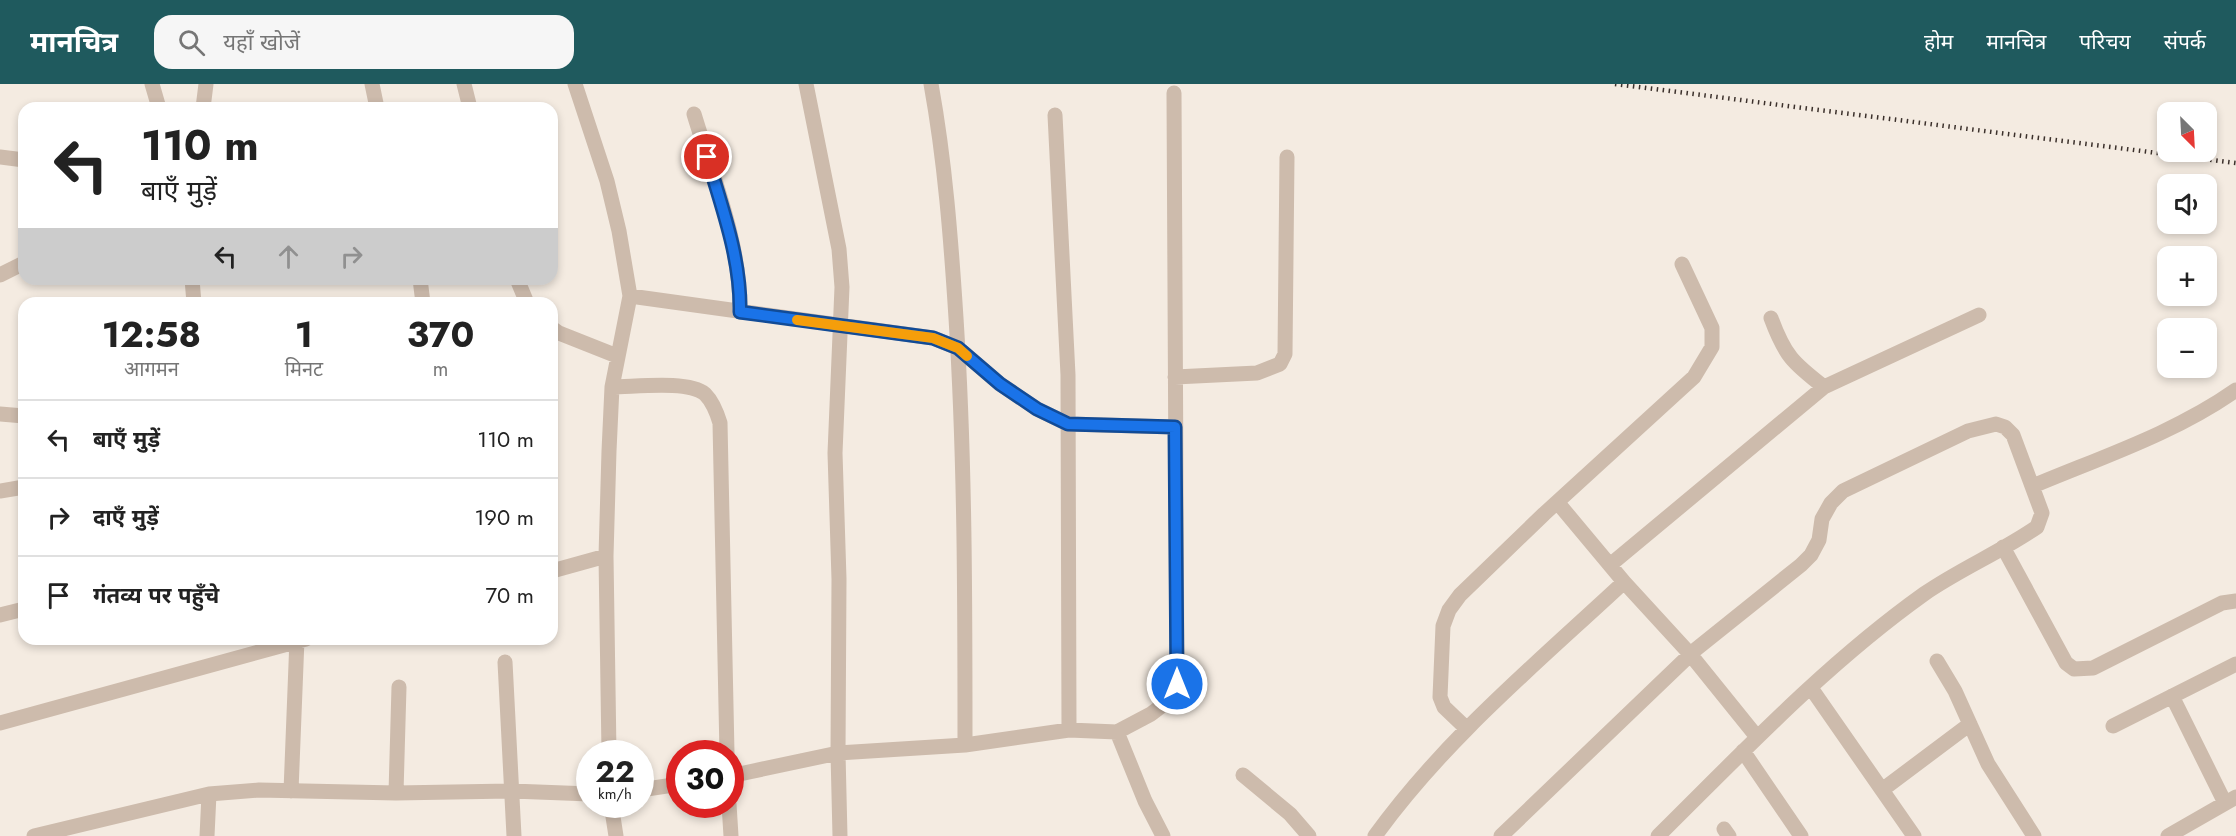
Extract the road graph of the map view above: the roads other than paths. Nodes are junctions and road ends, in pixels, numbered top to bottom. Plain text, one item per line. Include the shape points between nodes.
1 (152, 84) edge
2 (206, 84) edge
3 (372, 84) edge
4 (464, 84) edge
5 (575, 84) edge
6 (806, 84) edge
7 (931, 84) edge
8 (1174, 93) dead end
9 (157, 102) edge
10 (204, 102) edge
11 (376, 102) edge
12 (468, 102) edge
13 (694, 114) dead end
14 (1055, 115) dead end
15 (0, 157) edge
16 (1287, 157) dead end
17 (18, 159) edge
18 (1682, 264) dead end
19 (18, 266) edge
20 (0, 275) edge
21 (630, 296) junction
22 (740, 312) junction
23 (1979, 315) dead end
24 (1771, 318) dead end
25 (840, 326) junction
26 (558, 332) edge
27 (958, 348) junction
28 (617, 356) junction
29 (1175, 377) junction
30 (612, 387) junction
31 (1824, 387) junction
32 (2236, 390) edge
33 (0, 414) edge
34 (18, 416) edge
35 (1068, 424) junction
36 (1175, 427) junction
37 (2033, 486) junction
38 (18, 488) edge
39 (0, 491) edge
40 (1558, 502) junction
41 (2003, 547) junction
42 (606, 556) junction
43 (1611, 565) junction
44 (558, 569) edge
45 (1624, 582) junction
46 (2236, 601) edge
47 (18, 610) edge
48 (0, 615) edge
49 (282, 645) edge
50 (300, 645) edge
51 (1690, 654) junction
52 (1937, 661) dead end
53 (505, 662) dead end
54 (2236, 664) edge
55 (399, 687) dead end
56 (1811, 688) junction
57 (2172, 696) junction
58 (0, 723) edge
59 (1970, 724) junction
60 (2113, 726) dead end
61 (1466, 728) junction
62 (1069, 730) junction
63 (1117, 732) junction
64 (1757, 737) junction
65 (609, 740) edge
66 (727, 740) edge
67 (965, 745) junction
68 (1743, 752) junction
69 (838, 753) junction
70 (744, 773) edge
71 (1244, 775) dead end
72 (291, 790) junction
73 (1882, 790) junction
74 (512, 791) junction
75 (396, 793) junction
76 (576, 793) edge
77 (209, 794) junction
78 (2230, 800) edge
79 (613, 818) edge
80 (730, 818) edge
81 (54, 833) edge
82 (34, 836) edge
83 (207, 836) edge
84 (514, 836) edge
85 (616, 836) edge
86 (731, 836) edge
87 (840, 836) edge
88 (1163, 836) edge
89 (1309, 836) edge
90 (1375, 836) edge
91 (1500, 836) edge
92 (1658, 836) edge
93 (1802, 836) edge
94 (1914, 836) edge
95 (2034, 836) edge
96 (2168, 836) edge

1 - 9 street
2 - 10 street
3 - 11 street
4 - 12 street
5 - 21 street via 607,181
6 - 25 street via 839,249
7 - 27 street via 941,140
8 - 29 street
13 - 22 street via 733,244 739,272
14 - 35 street
15 - 17 street
16 - 29 street via 1285,354 1280,364 1257,373
18 - 40 street via 1712,328 1712,347 1694,377
19 - 20 street
21 - 22 street
21 - 28 street
22 - 25 street
23 - 31 street
24 - 31 street via 1780,344 1796,365
25 - 27 street via 933,338
25 - 69 street via 835,453
26 - 28 street
27 - 35 street via 1000,384
27 - 67 street
28 - 30 street
29 - 36 street
30 - 42 street
30 - 66 street via 685,386 704,393 716,409 720,423
31 - 43 street
32 - 37 street via 2186,421
33 - 34 street
35 - 36 street
35 - 62 street
36 - 63 street via 1177,684 1168,701
37 - 41 street via 2042,513 2037,527
37 - 51 street via 2013,435 1996,424 1968,430 1843,491 1831,502 1822,519 1819,540 1801,566
38 - 39 street
40 - 43 street
40 - 61 street via 1449,610 1443,627 1440,697 1443,707
41 - 46 street via 2066,663 2074,669 2092,668 2222,603
41 - 56 street via 1924,594
42 - 44 street
42 - 65 street
43 - 45 street
45 - 51 street
45 - 61 street
47 - 48 street
49 - 58 street
50 - 72 street
51 - 64 street
51 - 91 street
52 - 59 street
53 - 74 street
54 - 57 street
55 - 75 street
56 - 64 street
56 - 73 street
57 - 60 street
57 - 78 street
59 - 73 street
59 - 95 street via 1988,764
61 - 90 street
62 - 63 street
62 - 67 street
63 - 88 street
64 - 68 street
67 - 69 street
68 - 92 street
68 - 93 street
69 - 70 street
69 - 87 street
71 - 89 street via 1290,814
72 - 75 street
72 - 77 street
73 - 94 street
74 - 75 street
74 - 76 street
74 - 84 street
77 - 81 street
77 - 83 street
78 - 96 street
79 - 85 street
80 - 86 street
81 - 82 street

